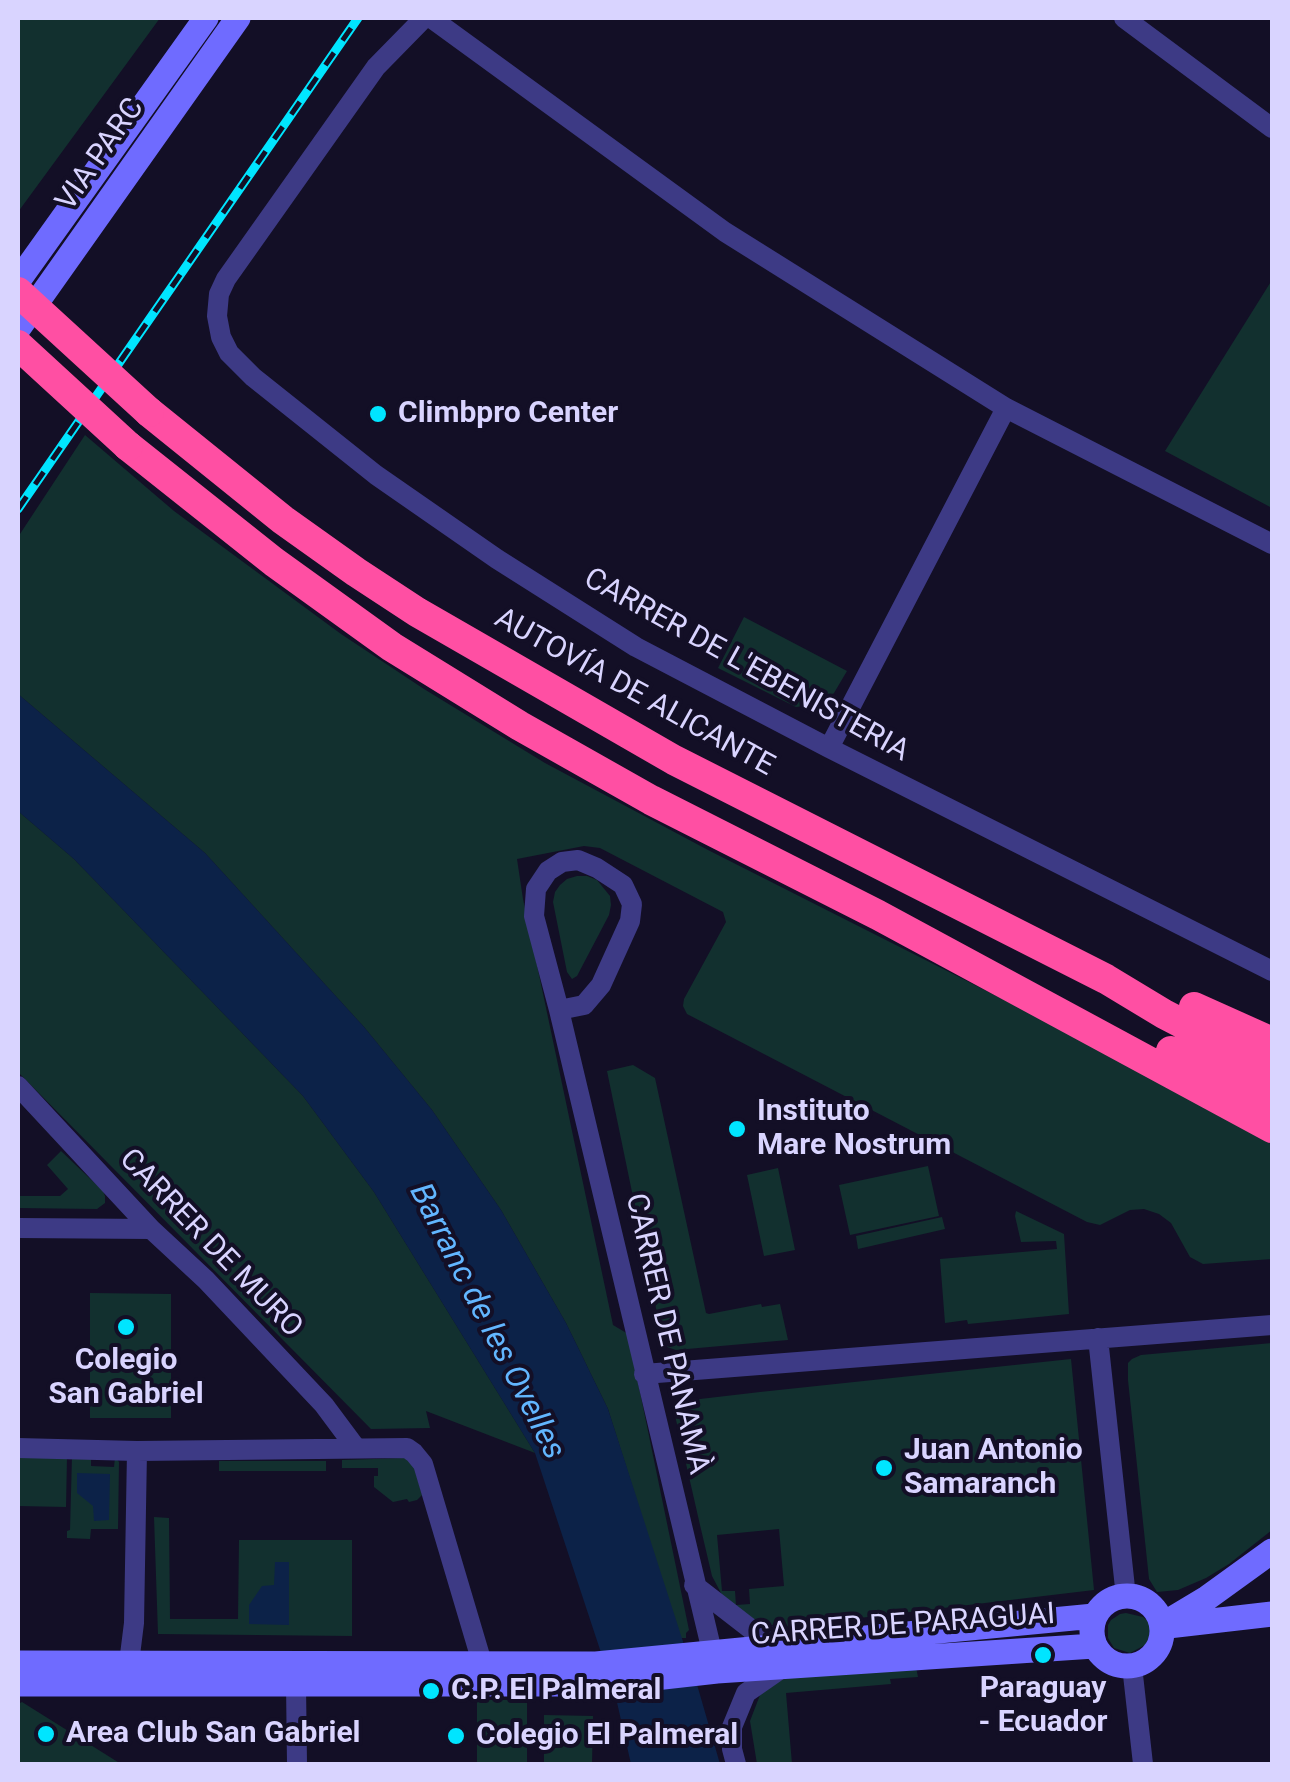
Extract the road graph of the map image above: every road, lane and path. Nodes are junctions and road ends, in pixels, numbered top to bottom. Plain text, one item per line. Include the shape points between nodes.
1 (206, 18) edge
2 (238, 18) edge
3 (427, 18) edge
4 (1124, 18) edge
5 (1272, 128) edge
6 (18, 282) edge
7 (18, 292) edge
8 (18, 329) edge
9 (18, 345) edge
10 (1006, 408) junction
11 (1272, 544) edge
12 (829, 748) junction
13 (878, 915) junction
14 (1272, 971) edge
15 (1106, 978) junction
16 (559, 1010) junction
17 (1272, 1042) edge
18 (1272, 1070) edge
19 (18, 1086) edge
20 (1272, 1101) edge
21 (1272, 1128) edge
22 (18, 1228) edge
23 (151, 1228) junction
24 (1272, 1325) edge
25 (1098, 1338) junction
26 (644, 1374) junction
27 (18, 1448) edge
28 (356, 1448) junction
29 (137, 1451) junction
30 (1272, 1550) edge
31 (694, 1584) junction
32 (1126, 1596) junction
33 (1272, 1614) edge
34 (1094, 1616) junction
35 (1162, 1625) junction
36 (814, 1644) junction
37 (1094, 1646) junction
38 (714, 1662) junction
39 (18, 1663) edge
40 (129, 1663) junction
41 (483, 1666) junction
42 (1132, 1666) junction
43 (782, 1668) junction
44 (304, 1674) junction
45 (599, 1674) junction
46 (18, 1684) edge
47 (112, 1684) junction
48 (568, 1684) junction
49 (297, 1764) edge
50 (736, 1764) edge
51 (1143, 1764) edge

1 - 6 street, VIA PARC
2 - 8 street, VIA PARC
3 - 10 street via 725,232
3 - 12 street, CARRER DE L'EBENISTERIA via 376,67 226,279 217,316 229,353 376,475 497,559 636,647
4 - 5 street
7 - 15 highway, AUTOVÍA DE ALICANTE, bridge via 148,412 283,520 417,612 674,760
9 - 13 highway, bridge via 128,446 392,647 652,800
10 - 11 street
10 - 12 street
12 - 14 street, CARRER DE L'EBENISTERIA
13 - 20 highway via 1004,968
13 - 21 highway
15 - 17 highway via 1155,988
15 - 18 highway, AUTOVÍA DE ALICANTE
16 - 16 street, CARRER DE PANAMÀ via 584,1005 601,985 630,922 632,904 622,885 578,860 548,871 536,890 534,916
16 - 26 street, CARRER DE PANAMÀ
19 - 23 street, CARRER DE MURO
22 - 23 street
23 - 28 street, CARRER DE MURO via 324,1405
24 - 25 street
25 - 26 street
25 - 32 street
26 - 31 street, CARRER DE PANAMÀ
27 - 29 street
28 - 29 street
28 - 41 street via 407,1448 423,1464
29 - 40 street
30 - 35 street
31 - 36 street, CARRER DE PARAGUAI via 756,1634
31 - 38 street, CARRER DE PANAMÀ
32 - 34 street via 1102,1604
32 - 35 street via 1148,1602
33 - 35 street
34 - 36 street, CARRER DE PARAGUAI
34 - 37 street
35 - 42 street via 1153,1655
36 - 38 street, CARRER DE PARAGUAI
37 - 42 street via 1107,1660
37 - 43 street, CARRER DE PARAGUAI
38 - 43 street, CARRER DE PARAGUAI
38 - 45 street
39 - 40 street
40 - 44 street
40 - 47 street
41 - 44 street
41 - 45 street
41 - 48 street via 492,1674 550,1676
42 - 51 street
43 - 50 street via 746,1693 732,1726
44 - 47 street
44 - 48 street
44 - 49 street
45 - 48 street
46 - 47 street

